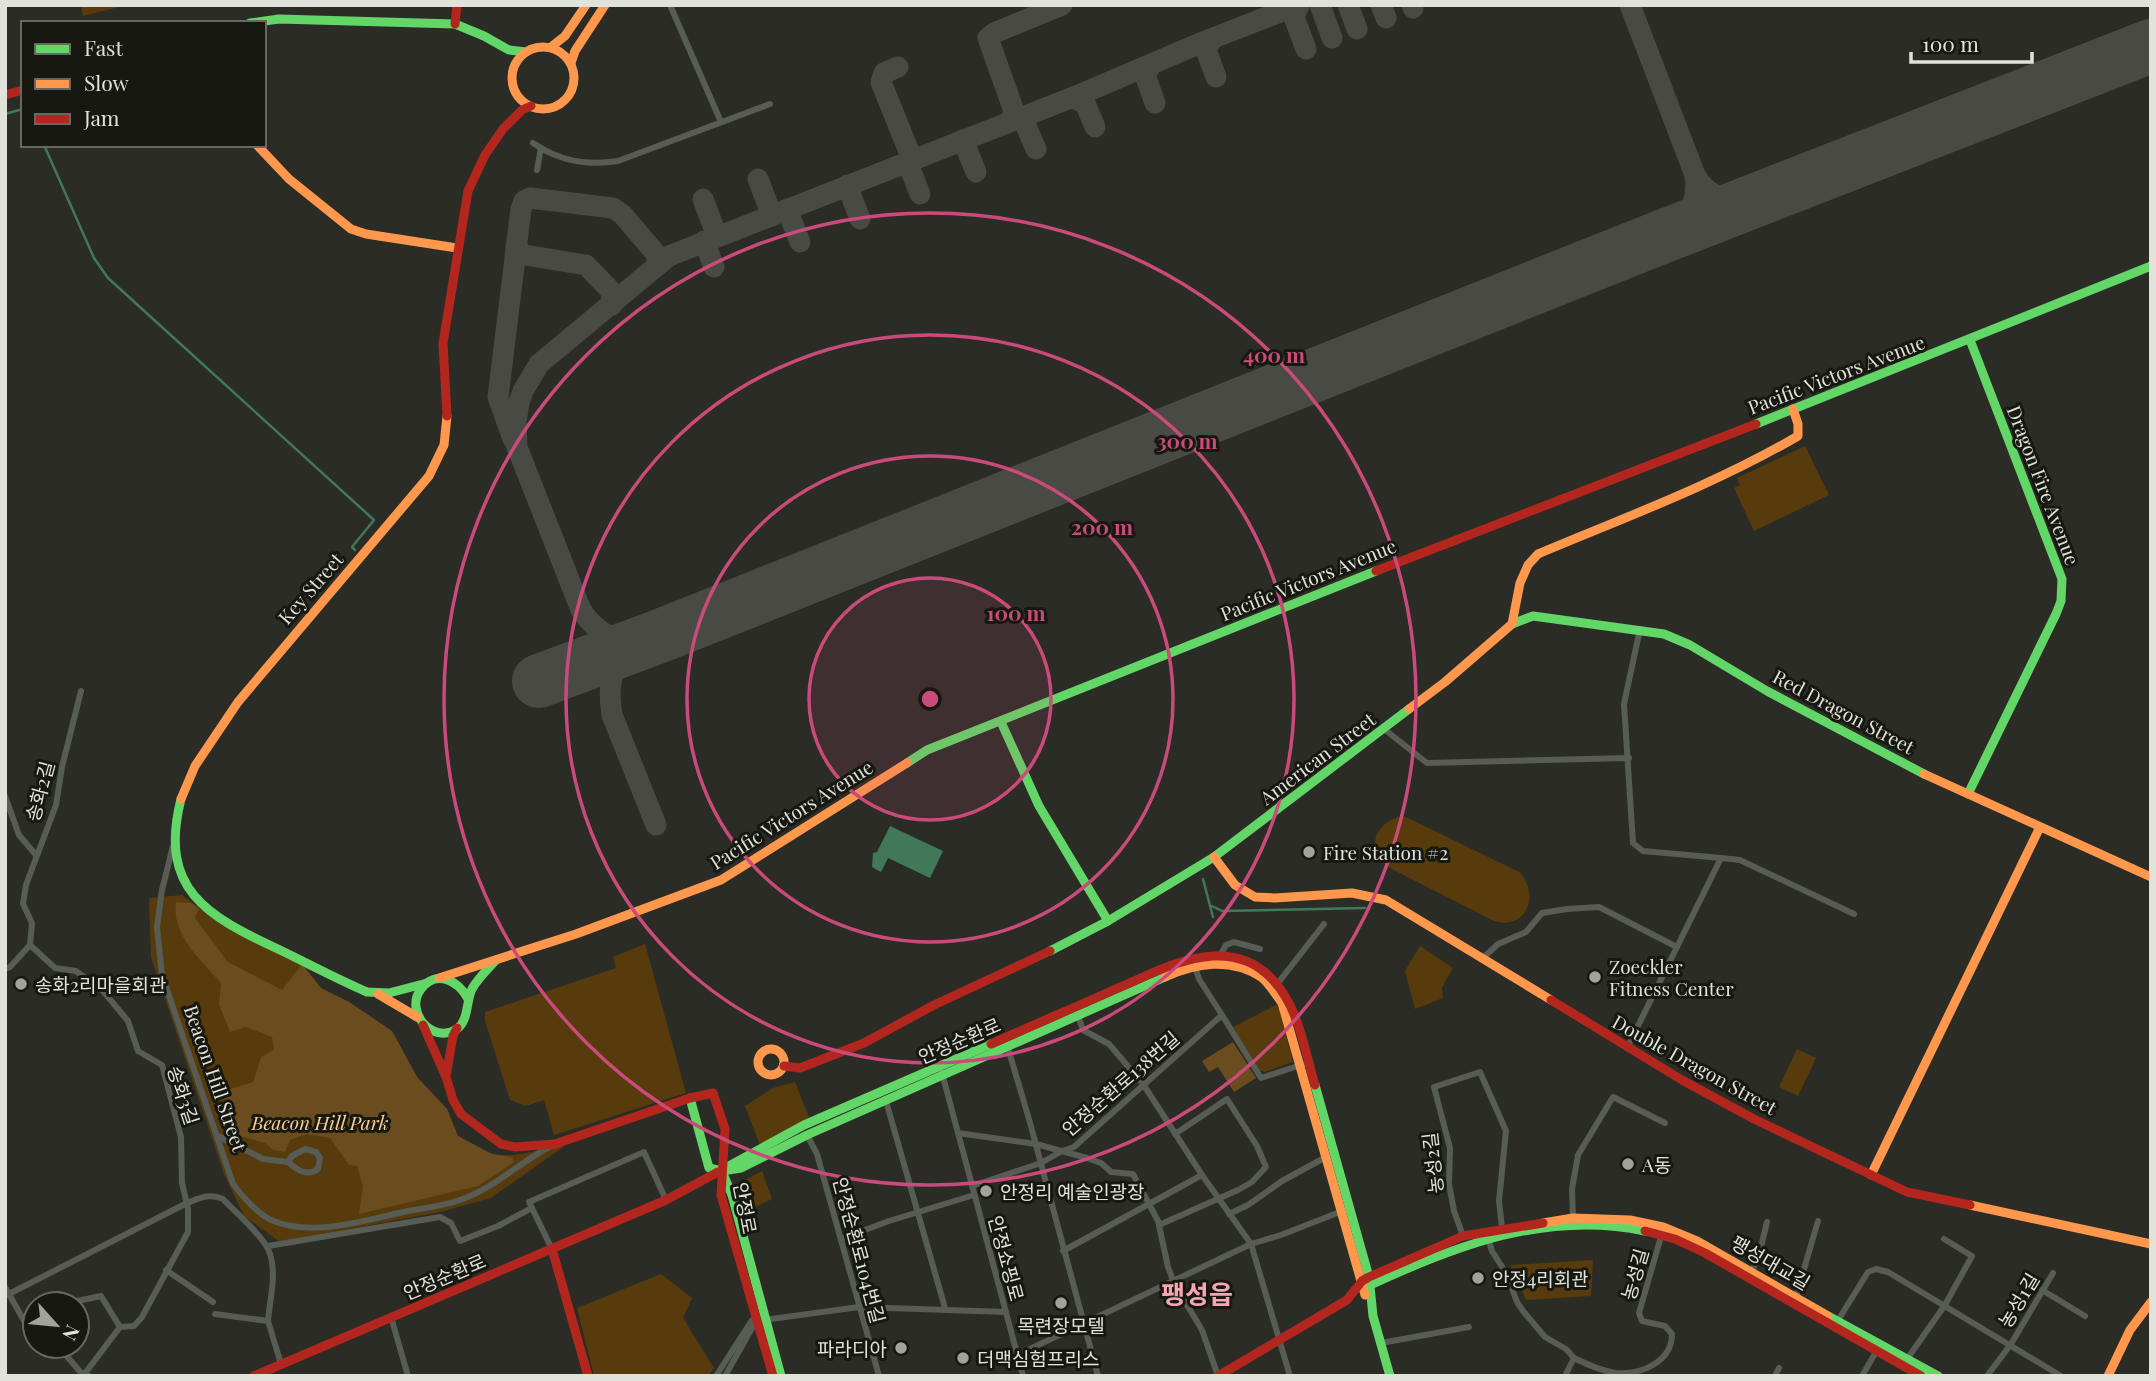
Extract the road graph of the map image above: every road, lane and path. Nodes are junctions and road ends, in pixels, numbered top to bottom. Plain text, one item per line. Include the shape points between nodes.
1 (457, 5) edge
2 (586, 5) edge
3 (605, 5) edge
4 (670, 5) edge
5 (264, 21) edge
6 (455, 24) junction
7 (551, 47) junction
8 (509, 50) junction
9 (526, 52) junction
10 (571, 63) junction
11 (514, 66) junction
12 (520, 98) junction
13 (770, 104) dead end
14 (531, 106) junction
15 (518, 112) junction
16 (721, 122) junction
17 (533, 143) dead end
18 (259, 147) edge
19 (541, 148) junction
20 (537, 170) dead end
21 (457, 248) junction
22 (2151, 265) edge
23 (1970, 340) junction
24 (1793, 410) junction
25 (1512, 624) junction
26 (1640, 629) junction
27 (81, 691) dead end
28 (1001, 722) junction
29 (1384, 729) junction
30 (1629, 758) junction
31 (1968, 794) junction
32 (5, 796) edge
33 (2040, 827) junction
34 (174, 842) junction
35 (36, 855) junction
36 (1214, 857) junction
37 (1721, 858) junction
38 (2151, 877) edge
39 (1854, 914) dead end
40 (1108, 921) junction
41 (1324, 924) dead end
42 (30, 945) junction
43 (1677, 947) junction
44 (1260, 949) dead end
45 (1221, 954) junction
46 (1483, 958) junction
47 (496, 960) junction
48 (1193, 962) junction
49 (5, 969) edge
50 (439, 978) junction
51 (427, 983) junction
52 (1278, 983) junction
53 (371, 993) junction
54 (468, 999) junction
55 (1076, 1012) junction
56 (1222, 1015) junction
57 (420, 1021) junction
58 (458, 1027) junction
59 (1006, 1043) junction
60 (1627, 1048) junction
61 (1305, 1064) junction
62 (784, 1066) dead end
63 (942, 1072) junction
64 (446, 1077) junction
65 (1143, 1084) junction
66 (713, 1093) joint
67 (690, 1098) junction
68 (886, 1101) junction
69 (1665, 1123) dead end
70 (958, 1133) junction
71 (1175, 1134) junction
72 (807, 1135) junction
73 (218, 1136) junction
74 (554, 1144) junction
75 (1036, 1144) junction
76 (1062, 1151) junction
77 (1326, 1157) junction
78 (288, 1163) junction
79 (1041, 1163) junction
80 (722, 1171) junction
81 (1871, 1174) junction
82 (1202, 1175) junction
83 (972, 1186) junction
84 (974, 1195) junction
85 (1219, 1198) junction
86 (666, 1200) junction
87 (1150, 1202) junction
88 (187, 1203) junction
89 (532, 1208) junction
90 (1345, 1210) junction
91 (918, 1212) junction
92 (1229, 1214) junction
93 (1818, 1221) dead end
94 (1574, 1222) junction
95 (1766, 1222) dead end
96 (1159, 1225) junction
97 (1502, 1228) junction
98 (1662, 1231) junction
99 (1487, 1235) junction
100 (1463, 1236) junction
101 (841, 1239) junction
102 (1944, 1239) dead end
103 (1251, 1244) junction
104 (2151, 1244) edge
105 (268, 1246) junction
106 (552, 1249) junction
107 (1063, 1251) junction
108 (166, 1270) junction
109 (2053, 1273) dead end
110 (1750, 1274) junction
111 (1174, 1283) junction
112 (1366, 1283) junction
113 (2042, 1290) junction
114 (6, 1292) edge
115 (91, 1298) edge
116 (1795, 1300) junction
117 (213, 1302) dead end
118 (2151, 1302) edge
119 (1945, 1306) junction
120 (859, 1307) junction
121 (945, 1308) junction
122 (1006, 1312) junction
123 (215, 1314) dead end
124 (2085, 1316) dead end
125 (21, 1317) edge
126 (391, 1317) junction
127 (759, 1318) junction
128 (268, 1321) junction
129 (1836, 1324) junction
130 (120, 1326) junction
131 (1083, 1326) junction
132 (1469, 1327) dead end
133 (1278, 1339) junction
134 (1381, 1343) junction
135 (2011, 1344) junction
136 (1878, 1348) junction
137 (1017, 1355) junction
138 (1574, 1358) junction
139 (70, 1360) edge
140 (1905, 1363) junction
141 (281, 1364) junction
142 (1779, 1368) dead end
143 (83, 1375) edge
144 (89, 1376) edge
145 (254, 1376) edge
146 (284, 1376) edge
147 (408, 1376) edge
148 (588, 1376) edge
149 (716, 1376) edge
150 (724, 1376) edge
151 (773, 1376) edge
152 (781, 1376) edge
153 (879, 1376) edge
154 (1023, 1376) edge
155 (1098, 1376) edge
156 (1218, 1376) edge
157 (1290, 1376) edge
158 (1390, 1376) edge
159 (1565, 1376) edge
160 (1775, 1376) edge
161 (1862, 1376) edge
162 (1920, 1376) edge
163 (1938, 1376) edge
164 (1987, 1376) edge
165 (2061, 1376) edge
166 (2108, 1376) edge

1 - 6 street
2 - 7 street via 565,36
3 - 10 street
4 - 16 street
5 - 6 street
6 - 8 street
7 - 9 street
7 - 10 street
8 - 9 street
8 - 11 street
9 - 11 street
10 - 14 street via 575,82 566,100 549,108
11 - 12 street via 512,82
12 - 14 street
12 - 15 street
13 - 16 street
14 - 15 street
15 - 21 street, Key Street via 474,174
16 - 19 street via 602,164 569,161
17 - 19 street
18 - 21 street via 289,179 351,229
19 - 20 street
21 - 34 street, Key Street via 443,344 446,431 442,455 424,484 219,725 187,784
22 - 23 street, Pacific Victors Avenue
23 - 24 street, Pacific Victors Avenue
23 - 31 street, Dragon Fire Avenue via 2063,590 2056,614
24 - 25 street via 1798,436 1786,443 1712,481 1538,554 1520,583
24 - 28 street, Pacific Victors Avenue via 1395,563
25 - 26 street, Red Dragon Street via 1533,616
25 - 29 street, American Street
26 - 30 street via 1624,704
26 - 31 street, Red Dragon Street via 1690,645 1767,691
27 - 35 street, 송화2길 via 56,805
28 - 40 street via 1039,806
28 - 47 street, Pacific Victors Avenue via 927,750 721,880
29 - 30 street via 1427,763
29 - 36 street, American Street
30 - 37 street via 1633,843 1643,851
31 - 33 street, Red Dragon Street
32 - 35 street via 19,835
33 - 38 street, Red Dragon Street
33 - 81 street
34 - 53 street, Key Street via 184,882 209,912
34 - 73 street, Beacon Hill Street via 157,928 162,975
35 - 42 street, 송화2길 via 23,904 32,923
36 - 40 street, American Street
36 - 46 street, Double Dragon Street via 1235,885 1251,895 1270,899 1352,893 1386,900
37 - 39 street via 1740,860
37 - 43 street
40 - 62 street, American Street via 841,1054 800,1069
41 - 52 street
42 - 49 street
42 - 88 street, 송화3길 via 55,968 76,971 103,991 128,1021 138,1051 162,1065 181,1137
43 - 46 street via 1599,907 1542,913 1527,932 1498,944
43 - 60 street
44 - 45 street via 1234,942
45 - 48 street, 안정순환로
45 - 52 street, 안정순환로 via 1255,965
46 - 60 street, Double Dragon Street
47 - 50 street, Pacific Victors Avenue
47 - 54 street
48 - 55 street, 안정순환로 via 1174,964
48 - 56 street
48 - 61 street, 안정순환로 via 1229,964 1262,978 1282,1003
50 - 51 street
50 - 54 street via 457,983
51 - 53 street
51 - 57 street via 416,996
52 - 61 street, 안정순환로 via 1294,1012
53 - 57 street, Key Street
54 - 58 street via 467,1014
55 - 59 street, 안정순환로
55 - 65 street via 1083,1030 1109,1044
56 - 61 street via 1261,1077
56 - 65 street, 안정순환로138번길
57 - 58 street via 440,1032
57 - 64 street
58 - 64 street
59 - 63 street, 안정순환로
59 - 75 street
60 - 81 street, Double Dragon Street via 1754,1119
61 - 77 street, 안정순환로
61 - 90 street, 안정순환로
63 - 68 street, 안정순환로
63 - 70 street, 안정쇼핑로
63 - 80 street, 안정순환로 via 804,1125
64 - 74 street via 461,1114 492,1139 514,1147
65 - 71 street
65 - 76 street, 안정순환로138번길 via 1074,1147
66 - 67 street, Beacon Hill Street
66 - 80 street, 안정로 via 725,1129
67 - 74 street, Beacon Hill Street
67 - 80 street via 709,1168
68 - 72 street, 안정순환로
68 - 91 street
69 - 94 street via 1613,1097 1578,1155 1572,1189
70 - 75 street
70 - 83 street, 안정쇼핑로
71 - 82 street
71 - 85 street via 1227,1099 1266,1167 1252,1182
72 - 80 street, 안정순환로 via 741,1168
72 - 101 street, 안정순환로104번길 via 817,1154
73 - 74 street, Beacon Hill Street via 233,1184 244,1199 268,1219 315,1227 345,1225 460,1200
73 - 78 street via 263,1159
75 - 76 street
75 - 79 street
76 - 79 street, 안정순환로138번길
76 - 87 street via 1101,1163 1111,1172 1133,1174
77 - 90 street, 안정순환로
77 - 92 street
78 - 78 street via 312,1173 321,1161 316,1152 305,1149
79 - 83 street, 안정순환로138번길
79 - 107 street
80 - 86 street, 안정순환로
80 - 127 street, 안정로 via 721,1195
81 - 104 street, Double Dragon Street via 1908,1192
82 - 85 street
82 - 87 street
83 - 84 street, 안정쇼핑로
84 - 91 street
84 - 122 street, 안정쇼핑로
85 - 92 street
85 - 96 street
86 - 89 street via 644,1152 529,1202
86 - 106 street, 안정순환로
87 - 96 street
87 - 107 street
88 - 105 street via 207,1195 223,1199
88 - 108 street, 송화3길 via 188,1231
88 - 114 street
89 - 105 street via 460,1241 451,1223 440,1217
89 - 106 street
90 - 103 street
90 - 112 street, 안정순환로
91 - 101 street
91 - 121 street
92 - 103 street
93 - 116 street
94 - 97 street, 팽성대교길
94 - 98 street, 팽성대교길 via 1630,1220
94 - 99 street
95 - 110 street
96 - 111 street
97 - 99 street, 팽성대교길
97 - 100 street, 농성2길 via 1499,1201 1506,1131 1480,1072 1434,1087 1450,1148 1454,1211
98 - 110 street, 팽성대교길 via 1697,1241
98 - 138 street, 농성길 via 1639,1313 1642,1321 1665,1326 1672,1334 1666,1356 1650,1367 1616,1373
99 - 100 street, 팽성대교길
99 - 112 street, 팽성대교길
99 - 138 street via 1523,1311 1545,1337
100 - 112 street, 팽성대교길
101 - 120 street, 안정순환로104번길
102 - 119 street via 1972,1256
103 - 111 street
103 - 133 street
105 - 128 street via 273,1276
106 - 126 street, 안정순환로
106 - 148 street
107 - 131 street
108 - 117 street
108 - 130 street, 송화3길 via 142,1317 134,1326
109 - 113 street, 농성1길
110 - 116 street, 팽성대교길
111 - 131 street
111 - 156 street via 1202,1329
112 - 133 street via 1348,1300
112 - 134 street, 안정순환로
113 - 124 street
113 - 135 street, 농성1길
114 - 125 street
115 - 130 street via 101,1296
116 - 129 street, 팽성대교길
118 - 166 street via 2130,1329
119 - 129 street, 농성1길 via 1888,1272 1872,1270
119 - 135 street, 농성1길
119 - 140 street
120 - 121 street
120 - 127 street
120 - 153 street, 안정순환로104번길
121 - 122 street
122 - 137 street, 안정쇼핑로
123 - 128 street
126 - 141 street, 안정순환로
126 - 147 street
127 - 149 street
127 - 150 street
127 - 151 street, 안정로
127 - 152 street, 안정로
128 - 141 street
129 - 136 street, 팽성대교길
130 - 143 street, 송화3길
131 - 137 street
131 - 155 street
132 - 134 street
133 - 156 street
133 - 157 street
134 - 158 street, 안정순환로
135 - 164 street, 농성1길
135 - 165 street, 농성1길
136 - 140 street, 팽성대교길
136 - 161 street
137 - 154 street, 안정쇼핑로
138 - 159 street
139 - 143 street
140 - 162 street
140 - 163 street, 팽성대교길
141 - 145 street, 안정순환로
141 - 146 street
142 - 160 street
143 - 144 street

